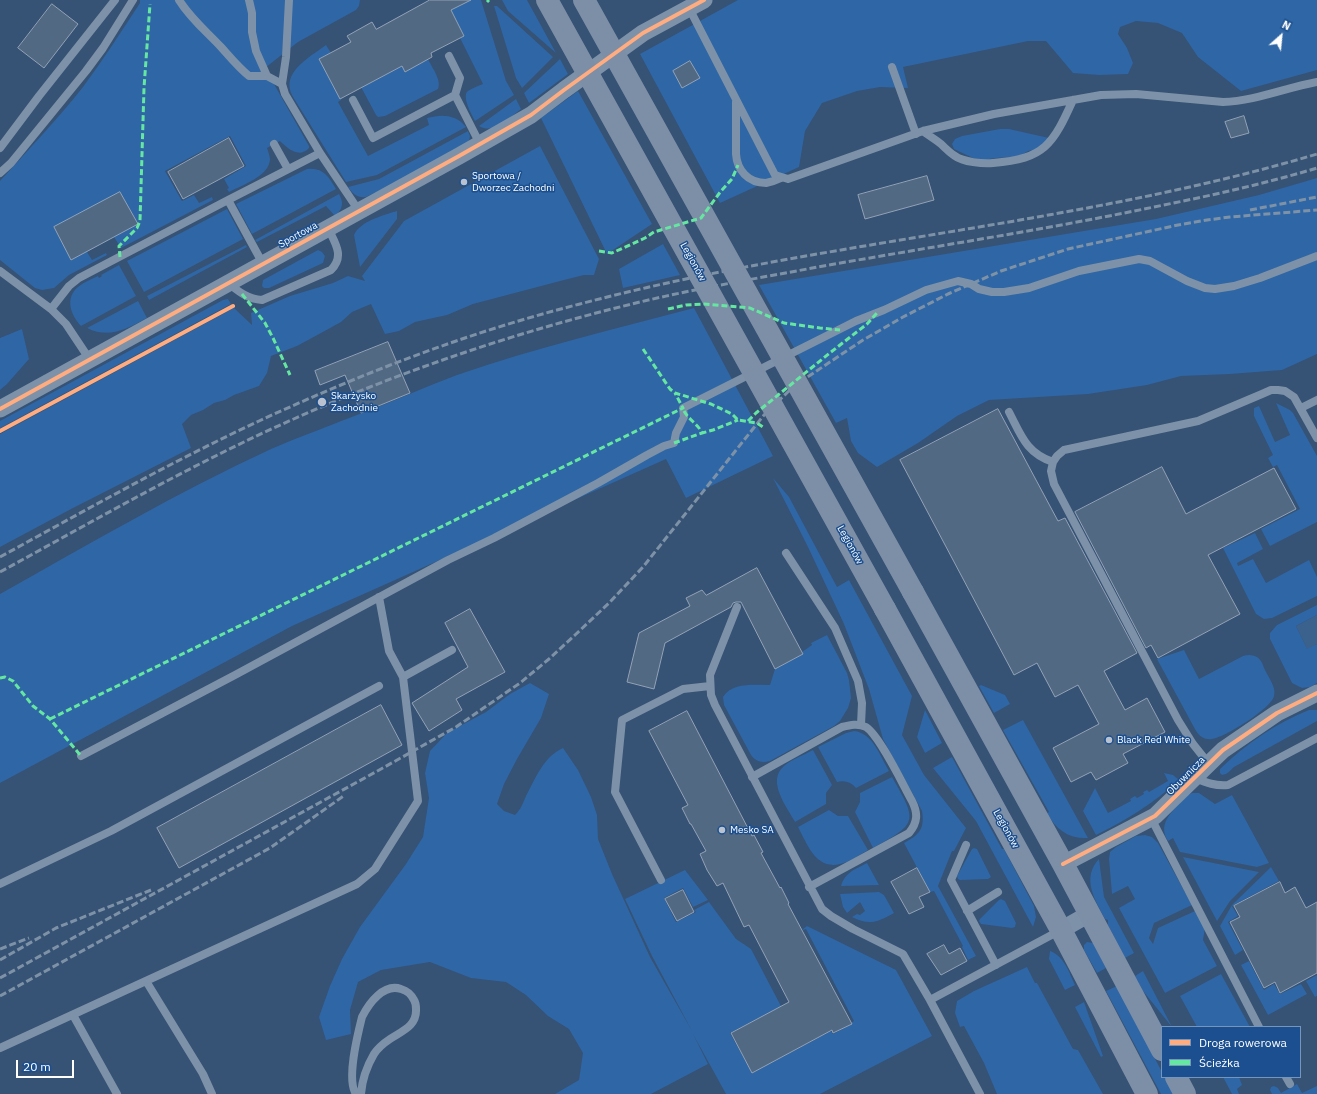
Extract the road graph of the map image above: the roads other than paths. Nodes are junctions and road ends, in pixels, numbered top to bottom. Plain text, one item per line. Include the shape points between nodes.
1 (114, 0) edge
2 (133, 0) edge
3 (179, 0) edge
4 (249, 0) edge
5 (288, 0) edge
6 (547, 0) edge
7 (584, 0) edge
8 (704, 0) edge
9 (689, 8) junction
10 (449, 56) dead end
11 (892, 66) dead end
12 (267, 76) junction
13 (1317, 82) edge
14 (282, 84) junction
15 (455, 95) junction
16 (736, 99) junction
17 (354, 100) dead end
18 (1073, 100) junction
19 (920, 133) junction
20 (274, 144) dead end
21 (480, 144) junction
22 (0, 148) edge
23 (320, 153) junction
24 (288, 169) junction
25 (0, 173) edge
26 (782, 178) junction
27 (228, 200) junction
28 (359, 211) junction
29 (328, 228) junction
30 (1317, 256) edge
31 (263, 264) junction
32 (0, 271) edge
33 (228, 283) junction
34 (51, 310) junction
35 (90, 360) junction
36 (1317, 400) edge
37 (1301, 408) junction
38 (0, 409) edge
39 (1008, 412) dead end
40 (1317, 438) edge
41 (1053, 462) junction
42 (786, 553) dead end
43 (379, 597) junction
44 (737, 607) dead end
45 (452, 650) dead end
46 (403, 677) junction
47 (379, 686) dead end
48 (710, 686) junction
49 (1317, 694) edge
50 (861, 725) junction
51 (1317, 738) edge
52 (81, 756) dead end
53 (1209, 764) junction
54 (752, 777) junction
55 (1195, 778) junction
56 (1152, 818) junction
57 (966, 845) dead end
58 (1063, 864) junction
59 (661, 880) dead end
60 (0, 884) edge
61 (809, 887) junction
62 (998, 892) dead end
63 (967, 911) junction
64 (1089, 914) junction
65 (1061, 930) junction
66 (996, 964) junction
67 (146, 981) junction
68 (930, 1000) junction
69 (73, 1015) junction
70 (1258, 1026) edge
71 (0, 1048) edge
72 (1161, 1048) edge
73 (1177, 1078) edge
74 (117, 1094) edge
75 (212, 1094) edge
76 (356, 1094) edge
77 (361, 1094) edge
78 (980, 1094) edge
79 (1147, 1094) edge
80 (1186, 1094) edge

1 - 22 lane
2 - 25 lane via 86,71
3 - 12 lane via 186,12 243,71 249,76
4 - 12 lane via 256,51
5 - 14 lane via 286,57
6 - 65 main road, Legionów, bridge
7 - 58 main road, bridge
8 - 9 street, Sportowa
9 - 16 lane
9 - 21 street, Sportowa via 643,34 532,115
10 - 15 lane via 460,78
11 - 19 lane
12 - 14 lane
13 - 18 lane via 1235,102 1136,94 1101,95
14 - 23 lane via 285,94
15 - 17 lane via 373,138
15 - 21 lane
16 - 26 lane via 775,175
16 - 26 lane via 736,154 740,169 748,178 760,182 767,183
18 - 19 lane via 994,114
18 - 19 lane via 1061,127 1048,144 1037,154 1011,162 983,164 956,157 940,143
19 - 26 lane via 788,179
20 - 24 lane
21 - 28 street, Sportowa
23 - 24 lane
23 - 28 lane
24 - 27 lane
27 - 31 lane
27 - 34 lane via 74,282
28 - 29 street, Sportowa
29 - 31 street, Sportowa
29 - 33 lane via 339,257 332,270 262,300 242,294
30 - 43 lane via 1260,278 1215,289 1187,281 1150,261 1139,259 1079,271 1029,288 1004,292 979,289 958,281 926,290 856,321 683,408 684,417 674,443
31 - 33 street, Sportowa
32 - 34 lane
33 - 35 street, Sportowa
34 - 35 lane via 66,324
35 - 38 street, Sportowa
36 - 37 lane
37 - 40 lane
37 - 41 lane via 1290,394 1271,390 1198,421 1064,450
39 - 41 lane via 1031,451
41 - 53 lane via 1052,478 1058,491 1178,720
42 - 50 lane via 835,628 858,681 862,703
43 - 46 lane via 389,651
43 - 52 lane
44 - 48 lane via 710,675
45 - 46 lane
46 - 67 lane via 418,801 375,869 357,884
47 - 60 lane via 111,831
48 - 54 lane via 710,695
48 - 59 lane via 682,689 622,720 615,792
49 - 53 street, Obuwnicza via 1277,713 1223,750
50 - 54 lane via 842,727
50 - 61 lane via 874,733 916,808 915,823 913,829 904,837
51 - 55 lane via 1228,785 1218,786
53 - 55 street, Obuwnicza
54 - 61 lane
55 - 56 street, Obuwnicza
56 - 58 street, Obuwnicza
56 - 70 lane
57 - 63 lane via 952,880
58 - 64 main road
61 - 68 lane via 825,912 903,954
62 - 63 lane
63 - 66 lane
64 - 65 street
64 - 72 main road
65 - 66 lane
65 - 79 main road, Legionów
66 - 68 lane
67 - 69 lane
67 - 75 lane via 203,1074
68 - 78 lane
69 - 71 lane
69 - 74 lane
73 - 80 main road
76 - 77 lane via 352,1068 362,1017 366,1009 384,991 394,987 403,989 410,993 416,1002 413,1023 403,1032 390,1038 374,1054 365,1072

